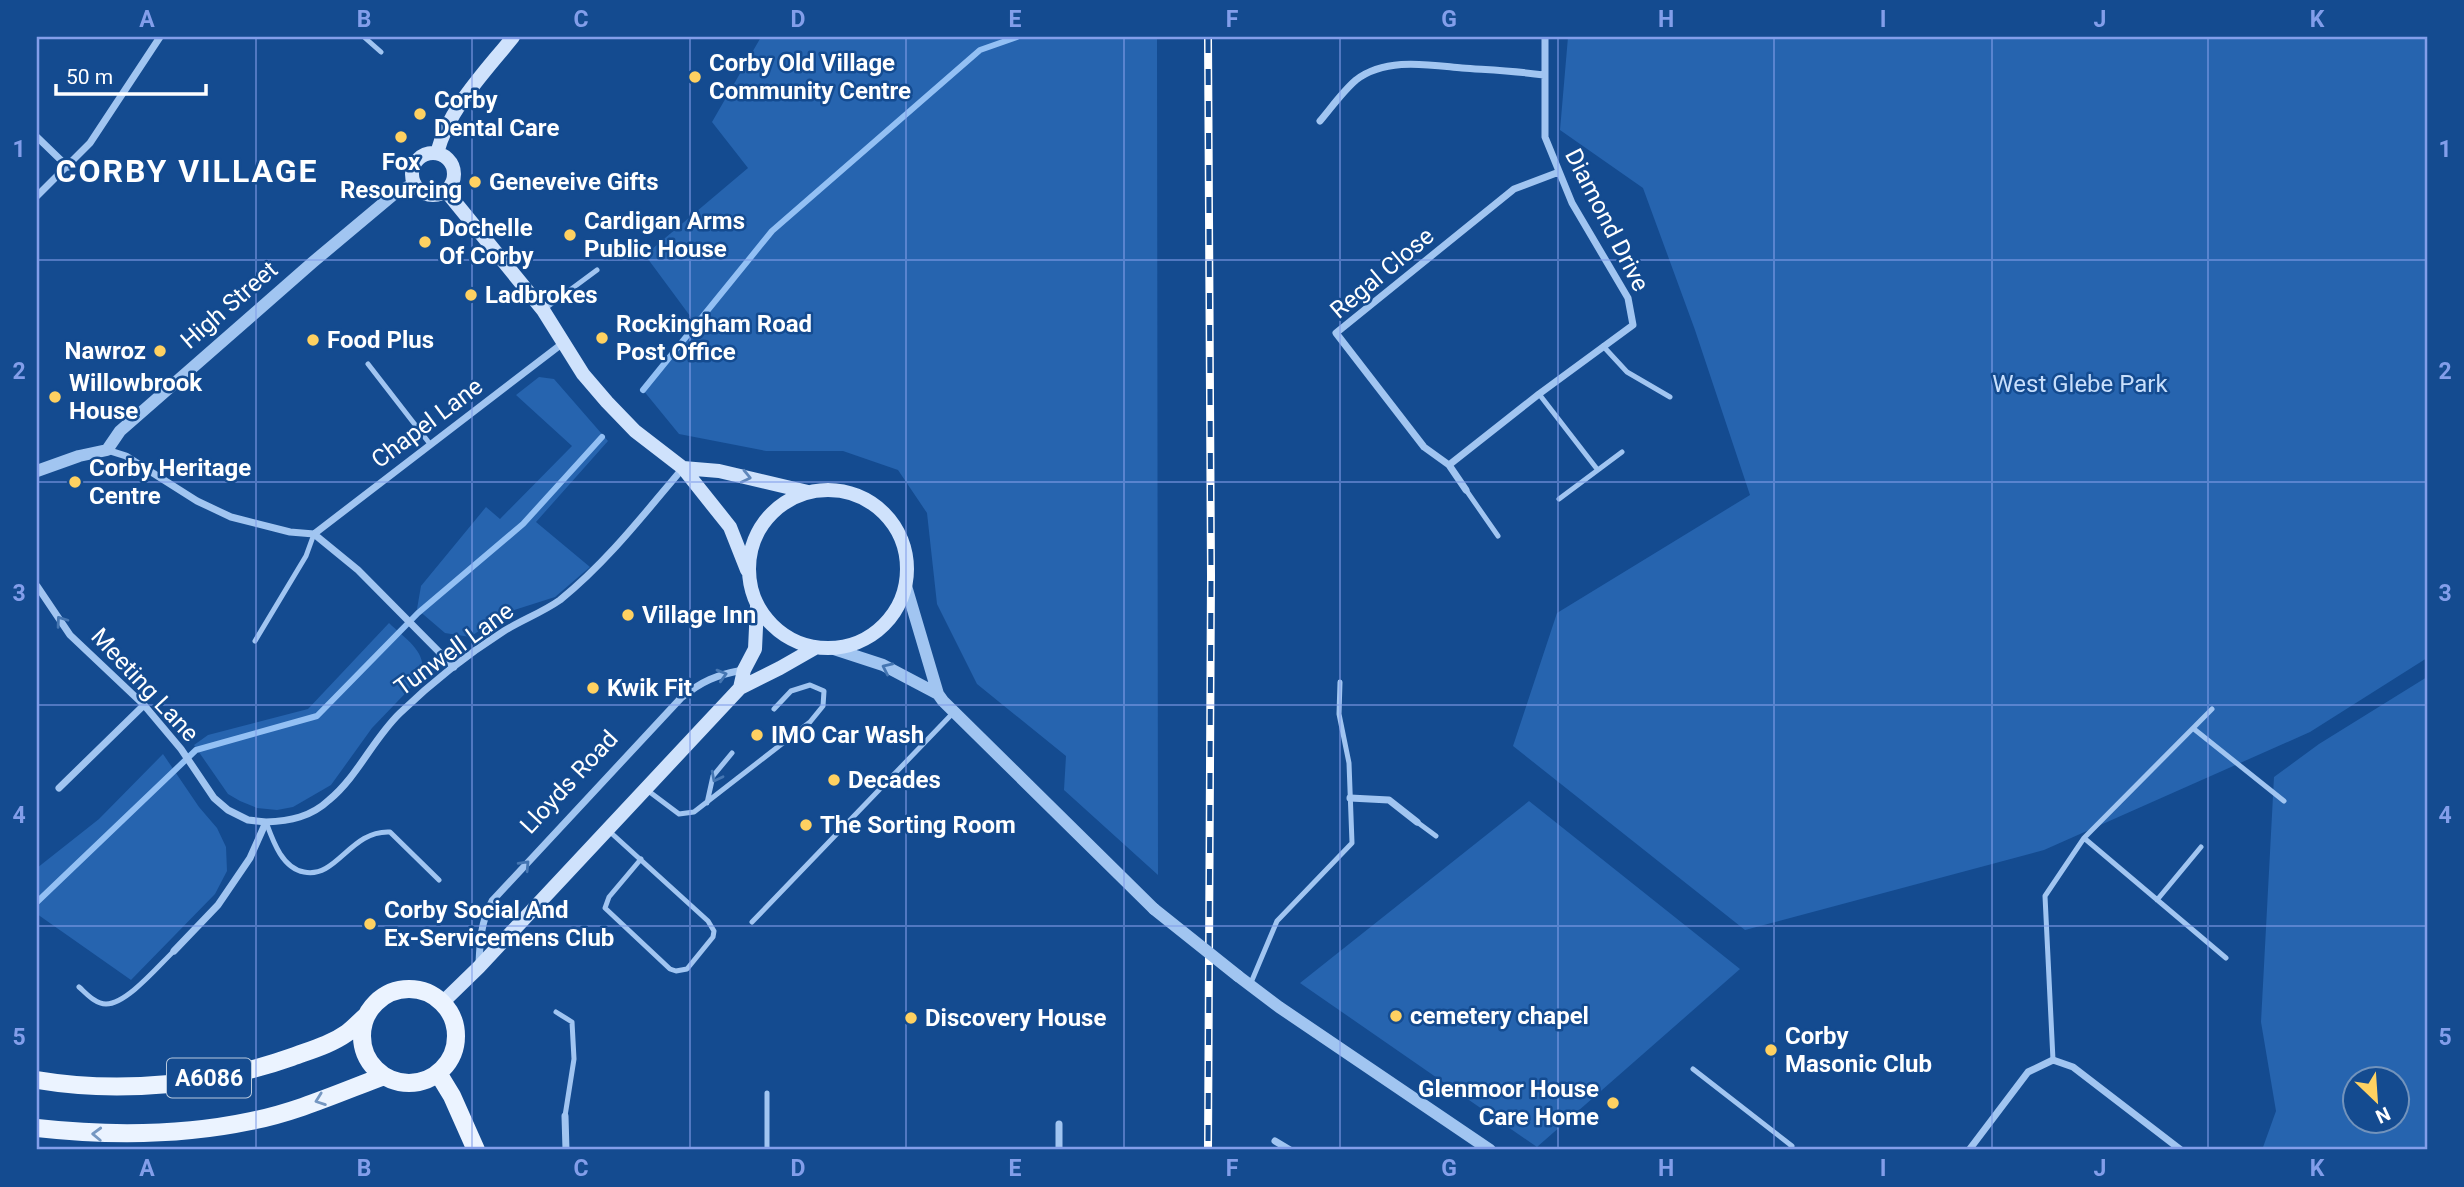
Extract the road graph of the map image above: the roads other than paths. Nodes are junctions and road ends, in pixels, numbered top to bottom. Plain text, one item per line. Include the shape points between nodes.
1 (160, 37) edge
2 (364, 37) edge
3 (513, 37) edge
4 (1545, 38) edge
5 (381, 52) dead end
6 (1544, 75) junction
7 (1320, 121) dead end
8 (37, 137) edge
9 (437, 153) junction
10 (68, 167) junction
11 (1559, 172) junction
12 (414, 184) junction
13 (446, 191) junction
14 (37, 196) edge
15 (597, 270) dead end
16 (543, 310) junction
17 (563, 343) junction
18 (1603, 346) junction
19 (368, 364) dead end
20 (1539, 394) junction
21 (1670, 397) dead end
22 (429, 444) junction
23 (107, 450) junction
24 (1622, 452) dead end
25 (1449, 465) junction
26 (683, 468) junction
27 (1597, 469) junction
28 (37, 471) edge
29 (1466, 490) joint
30 (808, 492) junction
31 (1559, 499) dead end
32 (314, 534) junction
33 (1498, 536) dead end
34 (748, 574) junction
35 (37, 586) edge
36 (906, 586) junction
37 (757, 606) junction
38 (256, 641) dead end
39 (815, 648) junction
40 (834, 649) junction
41 (454, 667) junction
42 (744, 670) junction
43 (1340, 682) dead end
44 (740, 688) junction
45 (938, 694) junction
46 (144, 705) junction
47 (774, 709) dead end
48 (2212, 709) dead end
49 (953, 713) junction
50 (2194, 729) junction
51 (732, 753) dead end
52 (59, 788) dead end
53 (645, 788) junction
54 (1350, 798) junction
55 (2284, 801) dead end
56 (707, 803) junction
57 (266, 822) junction
58 (1417, 822) joint
59 (607, 829) junction
60 (1436, 836) dead end
61 (2084, 838) junction
62 (2201, 847) dead end
63 (641, 859) junction
64 (439, 880) dead end
65 (2157, 900) junction
66 (752, 922) dead end
67 (174, 951) joint
68 (2226, 958) dead end
69 (479, 967) junction
70 (1250, 985) junction
71 (79, 987) dead end
72 (443, 1002) junction
73 (556, 1012) dead end
74 (367, 1015) junction
75 (2053, 1060) junction
76 (1693, 1069) dead end
77 (438, 1073) junction
78 (384, 1076) junction
79 (37, 1080) edge
80 (767, 1093) dead end
81 (565, 1116) joint
82 (1059, 1124) dead end
83 (37, 1128) edge
84 (1275, 1141) dead end
85 (476, 1150) edge
86 (565, 1150) edge
87 (767, 1150) edge
88 (1059, 1150) edge
89 (1290, 1150) edge
90 (1490, 1150) edge
91 (1789, 1150) edge
92 (1969, 1150) edge
93 (2181, 1150) edge

1 - 10 street via 90,143
2 - 5 lane
3 - 9 main road via 451,117
4 - 6 street
6 - 7 street via 1403,64 1357,80
6 - 11 street, Diamond Drive via 1545,137
8 - 10 street
9 - 12 main road via 418,159 411,171
9 - 13 main road via 453,166 454,179
10 - 14 street
11 - 18 street, Diamond Drive via 1628,299 1633,325
11 - 25 street, Regal Close via 1514,189 1336,333 1424,447
12 - 13 main road via 428,195
12 - 23 street, High Street via 393,195 313,262 120,431
13 - 16 main road
15 - 16 lane
16 - 17 main road
17 - 22 street, Chapel Lane
17 - 26 main road via 607,402 650,444
18 - 20 street
18 - 21 lane via 1627,372
19 - 22 lane
20 - 25 street
20 - 27 lane
22 - 32 street, Chapel Lane
23 - 28 street
23 - 32 street via 126,456 231,517
24 - 27 lane
25 - 29 street, Regal Close
26 -> 30 main road via 719,471
26 - 34 main road via 730,527
26 - 41 street, Tunwell Lane via 607,558 558,601
27 - 31 lane
29 - 33 lane
30 - 34 main road via 783,503 763,522 751,547
30 - 36 main road via 835,490 861,496 883,511 899,533 907,559
32 - 38 lane
32 - 41 street via 358,570
34 - 37 main road
46 -> 35 street, Meeting Lane via 71,635
36 - 40 main road via 892,617 866,639
36 - 45 street
37 - 39 main road via 772,626
37 - 42 main road via 755,649
39 - 40 main road
39 - 44 main road
45 -> 40 street via 883,665
41 - 57 street, Tunwell Lane via 398,715 329,801 307,816
42 - 44 main road
69 -> 42 street, Lloyds Road via 480,933 492,901 681,698 700,682
43 - 54 lane via 1339,714 1349,763
44 - 53 main road
45 - 49 street
46 - 52 street
46 - 57 street, Meeting Lane via 214,797 248,820
47 - 56 lane via 791,691 810,685 824,691 823,706 810,722
48 - 50 lane
49 - 66 lane
49 - 70 street, bridge via 1154,909
50 - 55 lane
50 - 61 lane
51 -> 56 lane via 713,776
53 - 56 lane via 679,814 694,812
53 - 59 main road
54 - 58 street via 1389,800
54 - 70 lane via 1352,843 1277,921
57 - 64 lane via 275,846 298,871 322,872 350,847 378,832 390,832
57 - 67 street via 250,858 218,905
58 - 60 lane
59 - 63 lane
59 - 69 main road
61 - 65 lane
61 - 75 lane via 2045,895
62 - 65 lane
63 - 63 lane via 712,926 713,937 687,969 670,969 605,908
65 - 68 lane
67 - 71 lane via 119,1001 104,1004
69 - 72 main road
70 - 90 street
72 - 74 main road, A6086 via 430,993 401,989 375,1003
72 - 77 main road via 452,1015 455,1047
73 - 81 lane via 572,1022 574,1059
74 - 78 main road via 362,1042 373,1067
74 - 79 main road, A6086 via 348,1033 323,1046 218,1076 106,1087
75 - 92 street via 2028,1072
75 - 93 street via 2073,1068
76 - 91 lane via 1792,1146
77 - 78 main road, A6086 via 411,1083
77 - 85 main road
78 -> 83 main road, A6086 via 254,1121 196,1131 140,1135
80 - 87 lane
81 - 86 street
82 - 88 street
84 - 89 street

